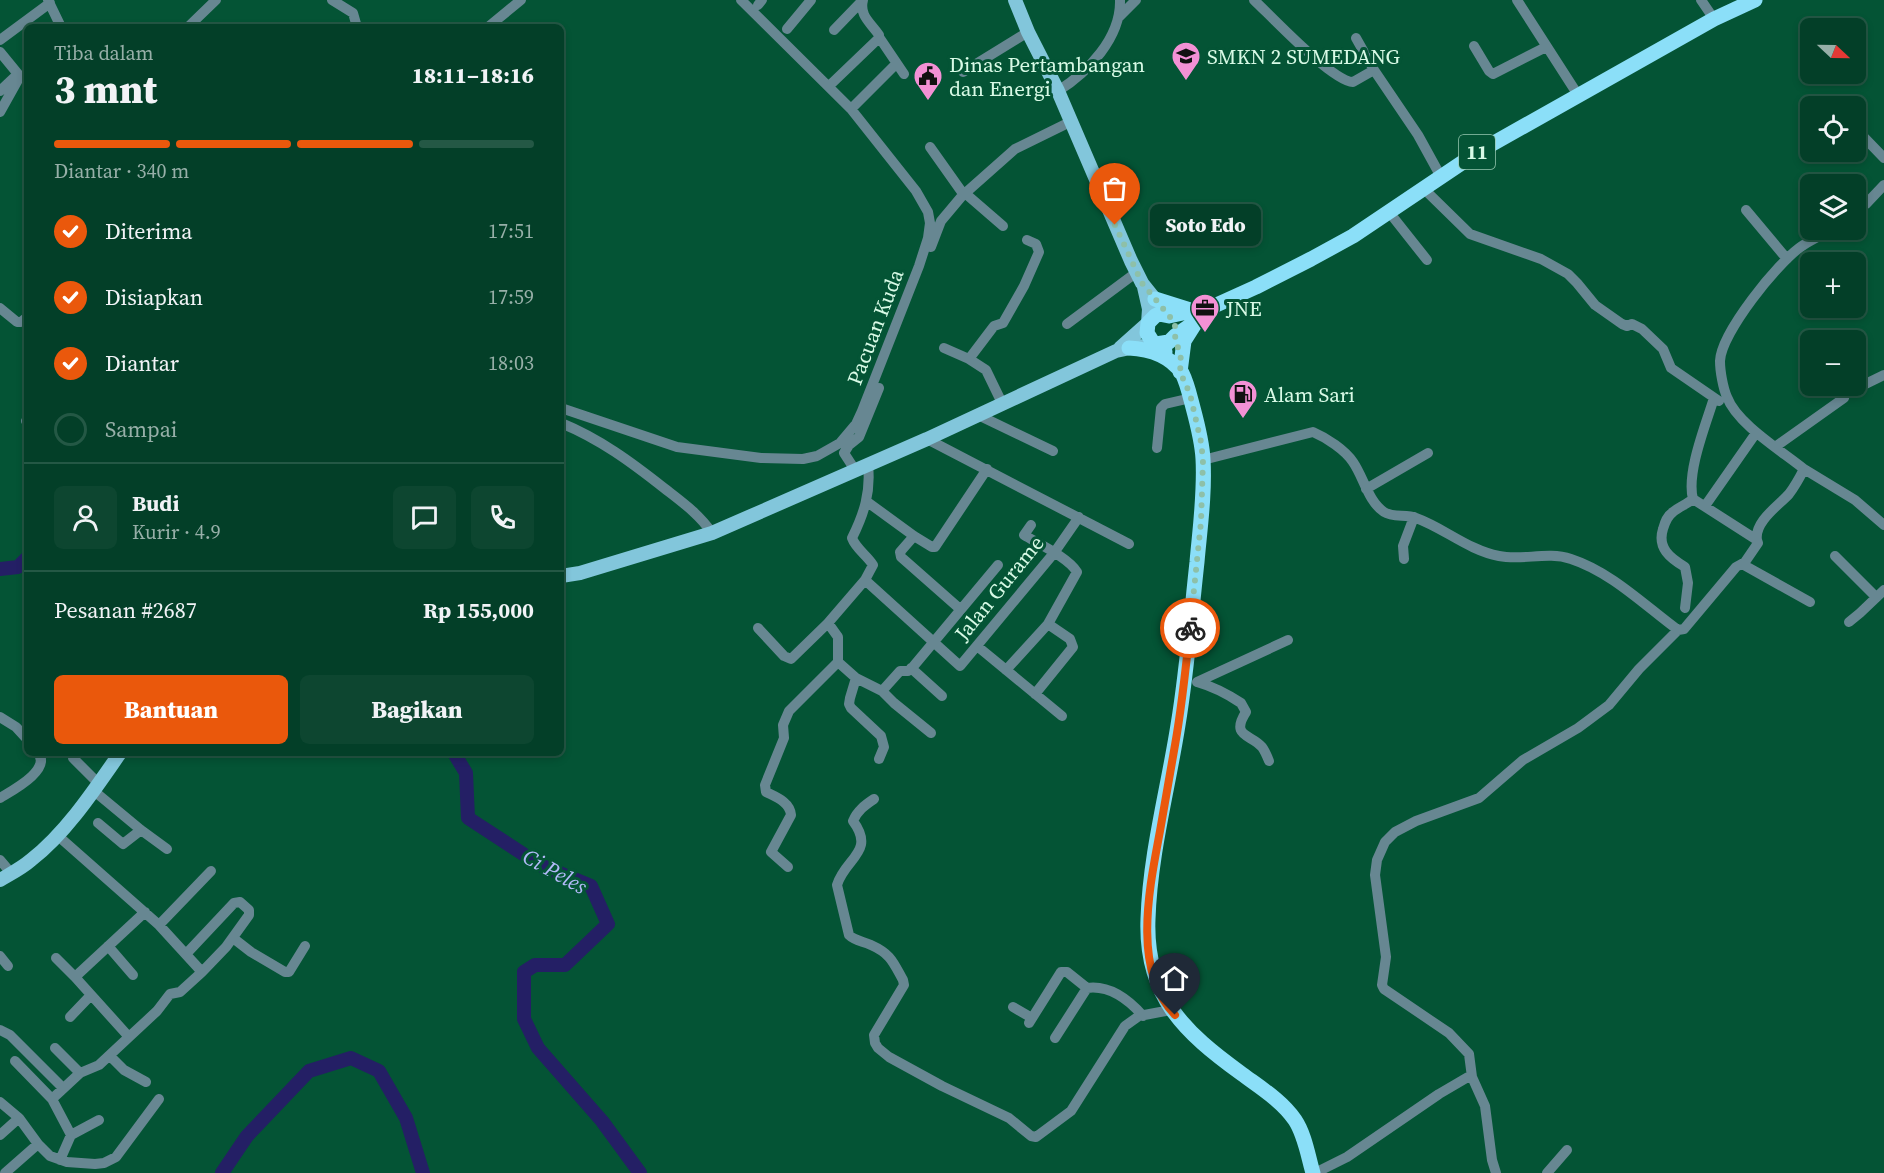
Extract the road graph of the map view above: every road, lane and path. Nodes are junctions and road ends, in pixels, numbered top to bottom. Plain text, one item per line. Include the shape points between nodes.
1 (216, 0) edge
2 (332, 0) edge
3 (521, 0) edge
4 (741, 0) edge
5 (811, 0) edge
6 (1015, 0) edge
7 (1120, 0) edge
8 (1136, 0) edge
9 (1254, 0) edge
10 (1517, 0) edge
11 (1701, 0) edge
12 (1755, 0) edge
13 (49, 1) edge
14 (861, 1) edge
15 (1119, 17) junction
16 (1714, 19) junction
17 (60, 24) edge
18 (191, 24) edge
19 (356, 24) edge
20 (492, 24) edge
21 (787, 29) dead end
22 (834, 30) dead end
23 (1028, 32) junction
24 (879, 37) junction
25 (1356, 38) dead end
26 (0, 40) edge
27 (1474, 46) dead end
28 (1546, 47) junction
29 (0, 52) edge
30 (896, 64) junction
31 (1374, 70) junction
32 (963, 72) dead end
33 (904, 74) dead end
34 (22, 77) edge
35 (829, 86) junction
36 (0, 91) edge
37 (1058, 91) junction
38 (1578, 95) junction
39 (851, 109) junction
40 (0, 112) edge
41 (1070, 122) junction
42 (1866, 139) edge
43 (930, 147) dead end
44 (1884, 158) edge
45 (1440, 175) junction
46 (1884, 185) edge
47 (1423, 188) junction
48 (965, 194) junction
49 (1866, 204) edge
50 (1746, 210) dead end
51 (1389, 212) junction
52 (1003, 226) dead end
53 (1027, 240) dead end
54 (1812, 240) edge
55 (1787, 259) junction
56 (1427, 260) dead end
57 (1145, 288) junction
58 (0, 308) edge
59 (1197, 315) junction
60 (1169, 316) junction
61 (24, 318) edge
62 (1148, 323) junction
63 (1067, 324) dead end
64 (1175, 336) junction
65 (1156, 344) junction
66 (1125, 346) junction
67 (944, 348) dead end
68 (969, 360) junction
69 (1178, 365) junction
70 (1884, 375) edge
71 (1866, 382) edge
72 (1840, 396) edge
73 (1191, 398) junction
74 (1714, 398) junction
75 (1002, 403) junction
76 (564, 409) edge
77 (1737, 412) junction
78 (978, 415) junction
79 (564, 424) edge
80 (1756, 433) junction
81 (927, 439) junction
82 (1775, 447) junction
83 (1157, 448) dead end
84 (1053, 451) dead end
85 (1428, 453) dead end
86 (1203, 460) junction
87 (861, 467) junction
88 (987, 469) junction
89 (1804, 469) junction
90 (1366, 489) junction
91 (1693, 499) junction
92 (866, 501) junction
93 (1705, 506) junction
94 (1079, 517) junction
95 (1414, 517) junction
96 (1031, 525) dead end
97 (1884, 525) edge
98 (712, 533) junction
99 (914, 536) junction
100 (1757, 540) junction
101 (1129, 544) dead end
102 (1054, 553) junction
103 (1835, 556) dead end
104 (1404, 559) dead end
105 (1742, 564) junction
106 (998, 565) dead end
107 (564, 576) edge
108 (865, 580) junction
109 (1880, 593) edge
110 (1810, 602) dead end
111 (1685, 608) dead end
112 (960, 609) junction
113 (1849, 622) dead end
114 (828, 623) junction
115 (1048, 624) junction
116 (758, 628) dead end
117 (1678, 630) junction
118 (1288, 640) dead end
119 (934, 641) junction
120 (977, 646) junction
121 (838, 662) junction
122 (911, 668) junction
123 (1006, 670) junction
124 (856, 678) junction
125 (1191, 680) junction
126 (882, 691) junction
127 (1035, 694) junction
128 (942, 696) dead end
129 (1062, 716) dead end
130 (0, 717) edge
131 (931, 733) dead end
132 (24, 736) edge
133 (40, 756) edge
134 (118, 756) edge
135 (73, 758) dead end
136 (879, 759) dead end
137 (1269, 761) dead end
138 (96, 787) junction
139 (0, 798) edge
140 (873, 799) dead end
141 (98, 824) dead end
142 (141, 830) junction
143 (57, 835) junction
144 (167, 849) dead end
145 (0, 860) edge
146 (788, 867) dead end
147 (211, 871) dead end
148 (6, 877) edge
149 (145, 912) junction
150 (159, 925) junction
151 (233, 938) junction
152 (108, 946) junction
153 (305, 946) dead end
154 (187, 953) junction
155 (0, 956) edge
156 (56, 958) dead end
157 (8, 966) dead end
158 (202, 972) junction
159 (134, 975) dead end
160 (75, 977) junction
161 (1087, 988) junction
162 (91, 995) junction
163 (1013, 1007) dead end
164 (1171, 1010) junction
165 (1143, 1016) junction
166 (70, 1017) dead end
167 (0, 1030) edge
168 (129, 1036) junction
169 (1055, 1038) dead end
170 (55, 1048) dead end
171 (110, 1056) junction
172 (15, 1061) dead end
173 (80, 1073) junction
174 (1472, 1077) junction
175 (146, 1082) dead end
176 (63, 1088) junction
177 (52, 1099) junction
178 (159, 1099) dead end
179 (0, 1102) edge
180 (19, 1118) junction
181 (99, 1120) dead end
182 (0, 1135) edge
183 (71, 1135) junction
184 (38, 1144) junction
185 (1567, 1150) dead end
186 (60, 1160) junction
187 (5, 1173) edge
188 (1314, 1173) edge
189 (1496, 1173) edge
190 (1547, 1173) edge

1 - 18 street
2 - 19 street via 353,13
3 - 20 street
4 - 35 street, Pacuan Kuda
5 - 21 street
6 - 23 main road
7 - 15 street
8 - 15 street
9 - 31 street via 1343,80 1353,82
10 - 28 street
11 - 16 street
12 - 16 highway, 11
13 - 17 street
13 - 26 street
14 - 22 street
14 - 24 street via 863,15
15 - 37 street via 1093,62
16 - 38 highway, 11
23 - 32 street
23 - 37 main road
24 - 30 street
24 - 35 street
25 - 31 street
27 - 28 street via 1493,74
28 - 38 street
29 - 34 street
30 - 33 street
30 - 39 street
31 - 45 street
34 - 36 street
34 - 40 street
35 - 39 street, Pacuan Kuda
37 - 41 main road
38 - 45 highway, 11
39 - 76 street, Pacuan Kuda via 916,191 930,223 919,266 882,364 856,424 840,443 803,459 711,453 659,442
41 - 48 street via 1015,149
41 - 57 main road
42 - 44 street
43 - 48 street
45 - 47 highway, 11
46 - 49 street
47 - 51 highway, 11
47 - 74 street via 1470,234 1541,259 1568,274 1595,305 1622,324 1642,329 1663,349 1671,368
48 - 52 street
48 - 87 street via 940,223 865,426 846,449 845,456
50 - 55 street
51 - 56 street
51 - 59 highway, 11 via 1311,259
53 - 68 street via 1036,244 1039,252 1024,286 1003,323 994,326
54 - 55 street
55 - 77 street via 1769,278 1723,348 1720,361 1727,398
57 - 59 highway
57 - 60 main road
57 - 62 main road
57 - 63 street
57 - 66 main road via 1141,320
58 - 61 street via 17,322
59 - 60 highway, 11
59 - 64 highway, 11
59 - 69 highway
60 - 62 highway, 11 via 1160,314
60 - 64 highway via 1176,327
62 - 65 highway via 1147,333
62 - 66 main road
64 - 65 highway, 11 via 1165,344
64 - 69 highway
65 - 66 main road
65 - 69 highway
66 - 69 highway via 1153,351
66 - 75 main road
67 - 68 street
68 - 75 street via 986,370
69 - 73 highway
70 - 71 street
72 - 82 street via 1837,403
73 - 83 street via 1161,408
73 - 86 highway
74 - 77 street
74 - 91 street via 1696,456
75 - 78 main road
77 - 80 street
78 - 81 main road
78 - 84 street
79 - 98 street via 627,459 698,514
80 - 82 street
80 - 93 street
81 - 87 main road
81 - 88 street
82 - 89 street
85 - 90 street
86 - 90 street via 1313,432 1342,450 1353,462
86 - 125 highway
87 - 92 street via 870,482
87 - 98 main road
88 - 94 street
88 - 99 street via 935,547
89 - 97 street via 1861,504
89 - 100 street via 1790,493 1757,531
90 - 95 street via 1384,512
91 - 93 street
91 - 111 street via 1673,512 1661,534 1671,559 1685,567
92 - 99 street
92 - 108 street via 852,538 873,565
93 - 100 street
94 - 101 street
94 - 102 street, Jalan Gurame
95 - 104 street via 1403,546
95 - 117 street via 1497,556 1521,559 1550,555 1599,571
96 - 102 street via 1024,535
98 - 107 main road
99 - 112 street via 900,552 901,557
100 - 105 street
102 - 115 street via 1077,572
102 - 120 street, Jalan Gurame
103 - 109 street
105 - 110 street
105 - 117 street via 1684,629
106 - 112 street
108 - 114 street
108 - 119 street, Jalan Gurame
109 - 113 street
112 - 119 street
114 - 116 street via 791,659
114 - 121 street via 838,637
115 - 123 street
115 - 127 street via 1070,639 1073,647
117 - 174 street via 1609,705 1578,728 1522,760 1479,798 1416,821 1385,842 1375,875 1386,957 1382,985 1449,1034 1469,1054
118 - 125 street
119 - 120 street, Jalan Gurame via 960,666
119 - 122 street
120 - 123 street
121 - 124 street
121 - 146 street via 789,711 783,725 784,738 765,784 766,792 791,810 771,852
122 - 126 street via 900,671
122 - 128 street
123 - 127 street
124 - 126 street
124 - 136 street via 849,704 881,736 884,747
125 - 137 street via 1210,685 1241,703 1246,712 1241,720 1242,732 1261,746
125 - 164 highway via 1151,884 1148,920 1152,973
126 - 131 street
127 - 129 street
130 - 132 street
133 - 139 street via 33,775
134 - 138 main road
135 - 138 street
138 - 142 street
138 - 143 main road
140 - 165 street via 854,818 862,841 860,849 837,885 849,935 891,957 903,980 904,985 874,1035 878,1048 889,1057 1009,1118 1036,1137 1071,1111 1125,1026
141 - 142 street via 123,844
142 - 144 street
143 - 148 main road via 32,860
143 - 149 street
145 - 148 street
147 - 150 street
149 - 150 street
149 - 152 street
150 - 154 street
151 - 153 street via 285,972 289,972
151 - 154 street via 250,913 238,902
151 - 158 street
152 - 159 street
152 - 160 street
154 - 158 street
155 - 157 street
156 - 160 street
158 - 168 street via 180,992 170,994
160 - 162 street
161 - 163 street via 1067,972 1061,972 1031,1020
161 - 165 street via 1115,993
161 - 169 street
162 - 166 street
162 - 168 street
164 - 165 street
164 - 188 highway via 1221,1058 1283,1106 1303,1136
167 - 176 street via 10,1035
168 - 171 street
170 - 173 street
171 - 173 street
171 - 175 street via 124,1070
172 - 177 street
173 - 176 street
174 - 188 street via 1439,1094 1347,1157
174 - 189 street via 1485,1106
176 - 177 street
177 - 183 street
178 - 186 street via 117,1157 95,1164
179 - 180 street
180 - 182 street
180 - 184 street
181 - 183 street
183 - 186 street
184 - 186 street
184 - 187 street
185 - 190 street

